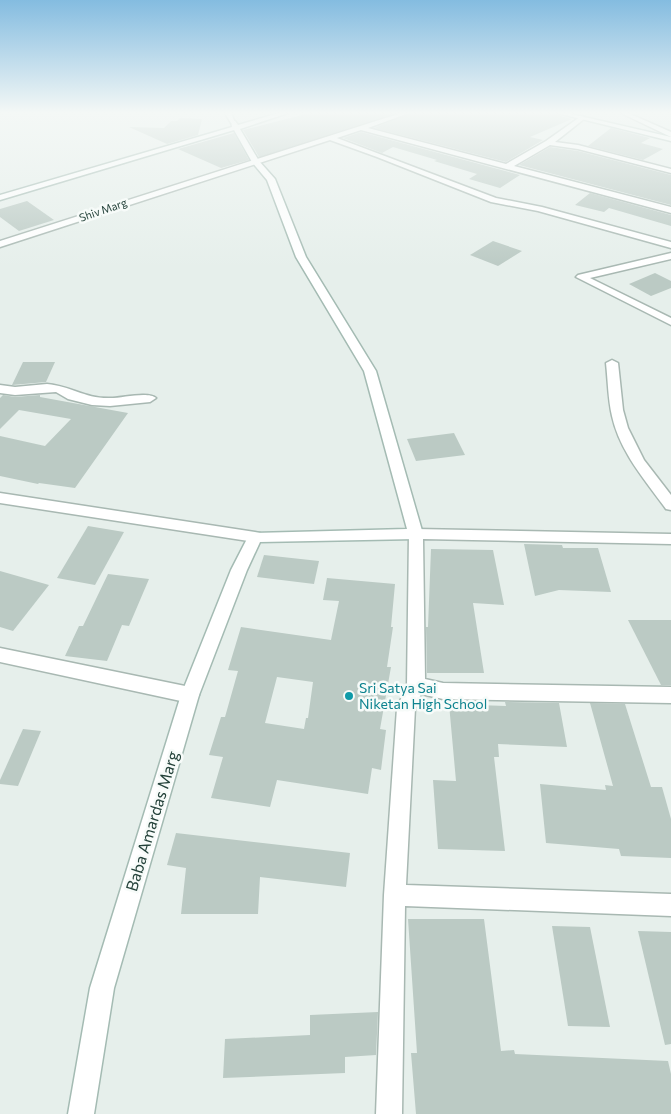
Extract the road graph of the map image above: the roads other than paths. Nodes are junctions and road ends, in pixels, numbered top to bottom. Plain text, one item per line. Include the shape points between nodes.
1 (90, 165) edge
2 (106, 165) edge
3 (246, 165) edge
4 (259, 165) edge
5 (403, 165) edge
6 (499, 165) edge
7 (511, 165) edge
8 (648, 165) edge
9 (507, 167) junction
10 (671, 171) edge
11 (0, 190) edge
12 (0, 198) edge
13 (671, 210) edge
14 (0, 244) edge
15 (671, 245) edge
16 (671, 256) edge
17 (671, 322) edge
18 (612, 363) dead end
19 (0, 389) edge
20 (150, 398) dead end
21 (0, 498) edge
22 (671, 505) edge
23 (416, 534) junction
24 (255, 537) junction
25 (671, 539) edge
26 (0, 655) edge
27 (416, 686) junction
28 (190, 695) junction
29 (671, 695) edge
30 (395, 895) junction
31 (671, 905) edge
32 (82, 1114) edge
33 (389, 1114) edge

1 - 11 street
2 - 12 street
3 - 14 street, Shiv Marg
4 - 23 street via 271,179 301,257 370,371
5 - 15 street via 494,200
6 - 9 street
7 - 9 street
8 - 10 street
9 - 13 street
16 - 17 street via 581,277
18 - 22 street via 618,417 626,440
19 - 20 street via 59,389 92,401
21 - 24 street
23 - 24 street
23 - 25 street
23 - 27 street
24 - 28 street, Baba Amardas Marg
26 - 28 street
27 - 29 street via 443,691
27 - 30 street via 406,708
28 - 32 street, Baba Amardas Marg via 102,988
30 - 31 street
30 - 33 street

